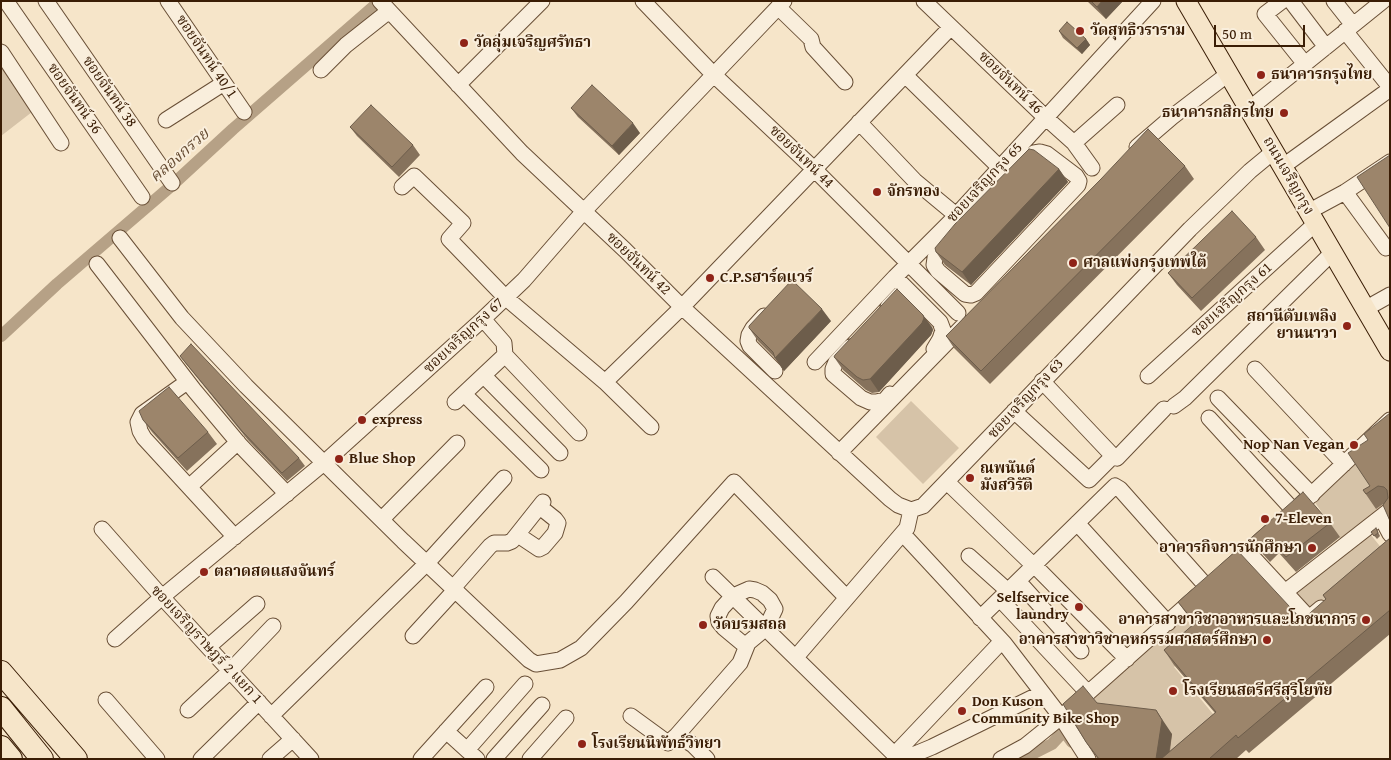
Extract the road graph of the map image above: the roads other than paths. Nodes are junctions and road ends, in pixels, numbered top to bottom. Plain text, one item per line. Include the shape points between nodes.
1 (6, 1) edge
2 (46, 1) edge
3 (168, 1) edge
4 (542, 1) edge
5 (643, 1) edge
6 (924, 1) edge
7 (1153, 1) edge
8 (1186, 1) edge
9 (1282, 1) edge
10 (1291, 1) edge
11 (1334, 1) edge
12 (1383, 1) edge
13 (775, 5) edge
14 (385, 7) edge
15 (951, 27) junction
16 (1349, 28) junction
17 (1326, 47) junction
18 (1, 52) edge
19 (1305, 64) junction
20 (321, 70) dead end
21 (714, 74) junction
22 (1228, 74) junction
23 (905, 75) junction
24 (224, 82) junction
25 (845, 82) dead end
26 (458, 85) junction
27 (1390, 88) edge
28 (1117, 105) dead end
29 (1249, 109) junction
30 (244, 112) dead end
31 (1045, 117) junction
32 (166, 120) dead end
33 (859, 122) junction
34 (1074, 143) junction
35 (61, 144) dead end
36 (1128, 158) edge
37 (1278, 160) junction
38 (1390, 162) edge
39 (1000, 168) junction
40 (1092, 168) dead end
41 (814, 169) junction
42 (172, 183) dead end
43 (402, 188) dead end
44 (1345, 192) junction
45 (142, 197) dead end
46 (584, 211) junction
47 (1312, 218) junction
48 (954, 222) junction
49 (120, 238) dead end
50 (1386, 248) dead end
51 (1332, 253) junction
52 (97, 264) dead end
53 (908, 264) junction
54 (895, 278) junction
55 (1008, 280) edge
56 (906, 288) junction
57 (1390, 296) edge
58 (505, 297) junction
59 (682, 307) junction
60 (772, 309) edge
61 (1365, 309) junction
62 (958, 313) dead end
63 (880, 315) edge
64 (483, 319) junction
65 (861, 335) edge
66 (1390, 351) edge
67 (506, 355) junction
68 (815, 362) dead end
69 (1255, 369) dead end
70 (484, 376) junction
71 (1148, 376) dead end
72 (187, 382) junction
73 (605, 382) junction
74 (1042, 382) junction
75 (764, 383) junction
76 (1218, 398) dead end
77 (1014, 411) junction
78 (1209, 418) dead end
79 (1390, 420) edge
80 (651, 427) dead end
81 (579, 433) dead end
82 (238, 442) junction
83 (457, 443) dead end
84 (839, 453) junction
85 (560, 454) dead end
86 (1113, 456) junction
87 (325, 462) junction
88 (1344, 464) junction
89 (541, 470) dead end
90 (504, 478) dead end
91 (947, 482) junction
92 (189, 487) junction
93 (287, 494) junction
94 (1312, 495) junction
95 (910, 510) junction
96 (1294, 511) junction
97 (1385, 514) edge
98 (382, 519) junction
99 (1077, 523) junction
100 (102, 529) dead end
101 (903, 534) junction
102 (1390, 534) edge
103 (518, 535) junction
104 (235, 537) junction
105 (1248, 552) junction
106 (970, 556) dead end
107 (427, 563) junction
108 (1032, 564) junction
109 (713, 577) dead end
110 (1207, 587) junction
111 (455, 588) junction
112 (1009, 590) junction
113 (1285, 592) junction
114 (733, 596) junction
115 (162, 597) junction
116 (847, 598) junction
117 (1331, 599) edge
118 (257, 604) dead end
119 (980, 618) junction
120 (1168, 623) junction
121 (273, 626) dead end
122 (766, 628) junction
123 (413, 636) dead end
124 (115, 639) dead end
125 (1002, 641) junction
126 (748, 644) junction
127 (208, 647) junction
128 (1081, 651) dead end
129 (796, 657) junction
130 (1127, 659) junction
131 (230, 671) junction
132 (1, 672) edge
133 (525, 684) dead end
134 (486, 687) dead end
135 (1042, 692) junction
136 (1088, 693) junction
137 (106, 700) dead end
138 (259, 702) junction
139 (542, 705) dead end
140 (1, 708) edge
141 (188, 710) dead end
142 (271, 716) junction
143 (631, 716) dead end
144 (1061, 717) junction
145 (566, 718) dead end
146 (446, 731) junction
147 (1, 734) edge
148 (677, 735) junction
149 (293, 739) junction
150 (1, 747) edge
151 (1028, 754) edge
152 (472, 755) edge
153 (73, 756) edge
154 (899, 757) edge
155 (11, 759) edge
156 (22, 759) edge
157 (42, 759) edge
158 (157, 759) edge
159 (201, 759) edge
160 (270, 759) edge
161 (311, 759) edge
162 (421, 759) edge
163 (494, 759) edge
164 (530, 759) edge
165 (707, 759) edge
166 (1000, 759) edge
167 (1088, 759) edge

1 - 45 street, ซอยจันทน์ 36
2 - 42 street, ซอยจันทน์ 38
3 - 24 street, ซอยจันทน์ 40/1
4 - 26 street
5 - 21 street, ซอยจันทน์ 44
6 - 15 street, ซอยจันทน์ 46
7 - 31 street, ซอยเจริญกรุง 65
8 - 22 main road, ถนนเจริญกรุง
9 - 19 street via 1265,14
10 - 17 street
11 - 16 street
12 - 16 street
13 - 21 street, ซอยเจริญกรุง 67
13 - 25 street via 812,39 813,47
14 - 20 street
14 - 26 street, ซอยจันทน์ 42
15 - 23 street
15 - 31 street, ซอยจันทน์ 46
16 - 17 street
16 - 27 street
17 - 19 street
18 - 35 street
19 - 29 street
21 - 41 street, ซอยจันทน์ 44
21 - 46 street, ซอยเจริญกรุง 67
22 - 29 main road, ถนนเจริญกรุง
22 - 36 street via 1172,117
23 - 33 street
23 - 39 street
24 - 30 street, ซอยจันทน์ 40/1
24 - 32 street
26 - 46 street, ซอยจันทน์ 42 via 522,153
27 - 37 street, ซอยเจริญกรุง 63
28 - 34 street
29 - 37 main road, ถนนเจริญกรุง
31 - 34 street, ซอยจันทน์ 46
31 - 39 street, ซอยเจริญกรุง 65
33 - 41 street
33 - 48 street
34 - 40 street, ซอยจันทน์ 46
37 - 47 main road, ถนนเจริญกรุง
37 - 74 street, ซอยเจริญกรุง 63 via 1250,170
38 - 44 street, ซอยเจริญกรุง 61
39 - 48 street, ซอยเจริญกรุง 65
41 - 53 street, ซอยจันทน์ 44
41 - 59 street
43 - 58 street via 414,176 463,223 449,239
44 - 47 street, ซอยเจริญกรุง 61
44 - 50 street
46 - 58 street, ซอยเจริญกรุง 67
46 - 59 street, ซอยจันทน์ 42
47 - 51 main road, ถนนเจริญกรุง
47 - 71 street, ซอยเจริญกรุง 61
48 - 48 street via 1034,153 1047,154 1078,178 1078,184 971,295 962,291 934,265
48 - 53 street, ซอยเจริญกรุง 65
49 - 87 street via 182,318 246,386
51 - 61 main road, ถนนเจริญกรุง
51 - 86 street via 1185,398 1169,408 1118,458
52 - 72 street
53 - 54 street, ซอยเจริญกรุง 65
53 - 62 street, ซอยจันทน์ 44
54 - 56 street
54 - 68 street, ซอยเจริญกรุง 65
55 - 84 street
56 - 63 street
56 - 65 street via 940,322 943,330 936,347 884,400 870,402 861,398 833,374 836,362
57 - 61 street
58 - 64 street, ซอยเจริญกรุง 67
58 - 73 street
59 - 73 street
59 - 75 street, ซอยจันทน์ 42
60 - 75 street via 753,328 748,341 776,370
61 - 66 main road, ถนนเจริญกรุง
64 - 67 street via 504,343
64 - 87 street, ซอยเจริญกรุง 67
67 - 70 street
67 - 81 street
69 - 88 street
70 - 85 street
70 - 89 street via 460,398
72 - 82 street
72 - 92 street via 142,414 138,422 144,438
73 - 80 street
74 - 77 street, ซอยเจริญกรุง 63
74 - 86 street
75 - 84 street, ซอยจันทน์ 42
76 - 94 street
77 - 86 street via 1089,480
77 - 91 street, ซอยเจริญกรุง 63
78 - 96 street
79 - 88 street
82 - 92 street
82 - 93 street
83 - 98 street
84 - 95 street, ซอยจันทน์ 42 via 890,499
87 - 93 street, ซอยเจริญกรุง 67
87 - 98 street
88 - 94 street
90 - 107 street
91 - 95 street, ซอยเจริญกรุง 63 via 923,506
91 - 108 street
92 - 104 street
93 - 104 street, ซอยเจริญกรุง 67
94 - 96 street
95 - 101 street via 908,528
96 - 105 street
97 - 102 street
97 - 113 street
98 - 107 street
99 - 108 street
99 - 110 street via 1116,486
99 - 120 street
100 - 115 street, ซอยเจริญราษฎร์ 2 แยก 1
101 - 116 street
101 - 119 street
103 - 103 street via 539,549 555,533 558,523 541,505
103 - 111 street via 507,543 490,546
104 - 115 street, ซอยเจริญกรุง 67
105 - 110 street
105 - 113 street
106 - 112 street
107 - 111 street
107 - 142 street
108 - 112 street
108 - 130 street
109 - 114 street
110 - 120 street
111 - 116 street via 529,660 542,664 560,660 588,642 734,482
111 - 123 street
112 - 119 street
112 - 128 street
112 - 136 street
113 - 117 street via 1308,618
114 - 122 street
114 - 122 street via 755,590 770,600 775,609
114 - 126 street via 722,608 719,622 742,643
115 - 124 street, ซอยเจริญกรุง 67
115 - 127 street, ซอยเจริญราษฎร์ 2 แยก 1
116 - 129 street
118 - 127 street
119 - 125 street
120 - 130 street
121 - 131 street
122 - 126 street
122 - 129 street
125 - 135 street
125 - 154 street
126 - 148 street via 740,663
127 - 131 street, ซอยเจริญราษฎร์ 2 แยก 1
129 - 154 street
130 - 136 street
131 - 138 street, ซอยเจริญราษฎร์ 2 แยก 1
131 - 141 street
132 - 153 highway
133 - 152 street
134 - 146 street
135 - 144 street
135 - 154 street via 932,748
136 - 144 street
137 - 158 street
138 - 142 street, ซอยเจริญราษฎร์ 2 แยก 1
138 - 159 street
139 - 163 street
140 - 157 highway
142 - 149 street, ซอยเจริญราษฎร์ 2 แยก 1
143 - 148 street via 668,743
144 - 151 street
144 - 167 street
145 - 164 street
146 - 152 street
146 - 162 street
147 - 156 main road
148 - 165 street
149 - 160 street
149 - 161 street, ซอยเจริญราษฎร์ 2 แยก 1
150 - 155 highway
151 - 166 street

